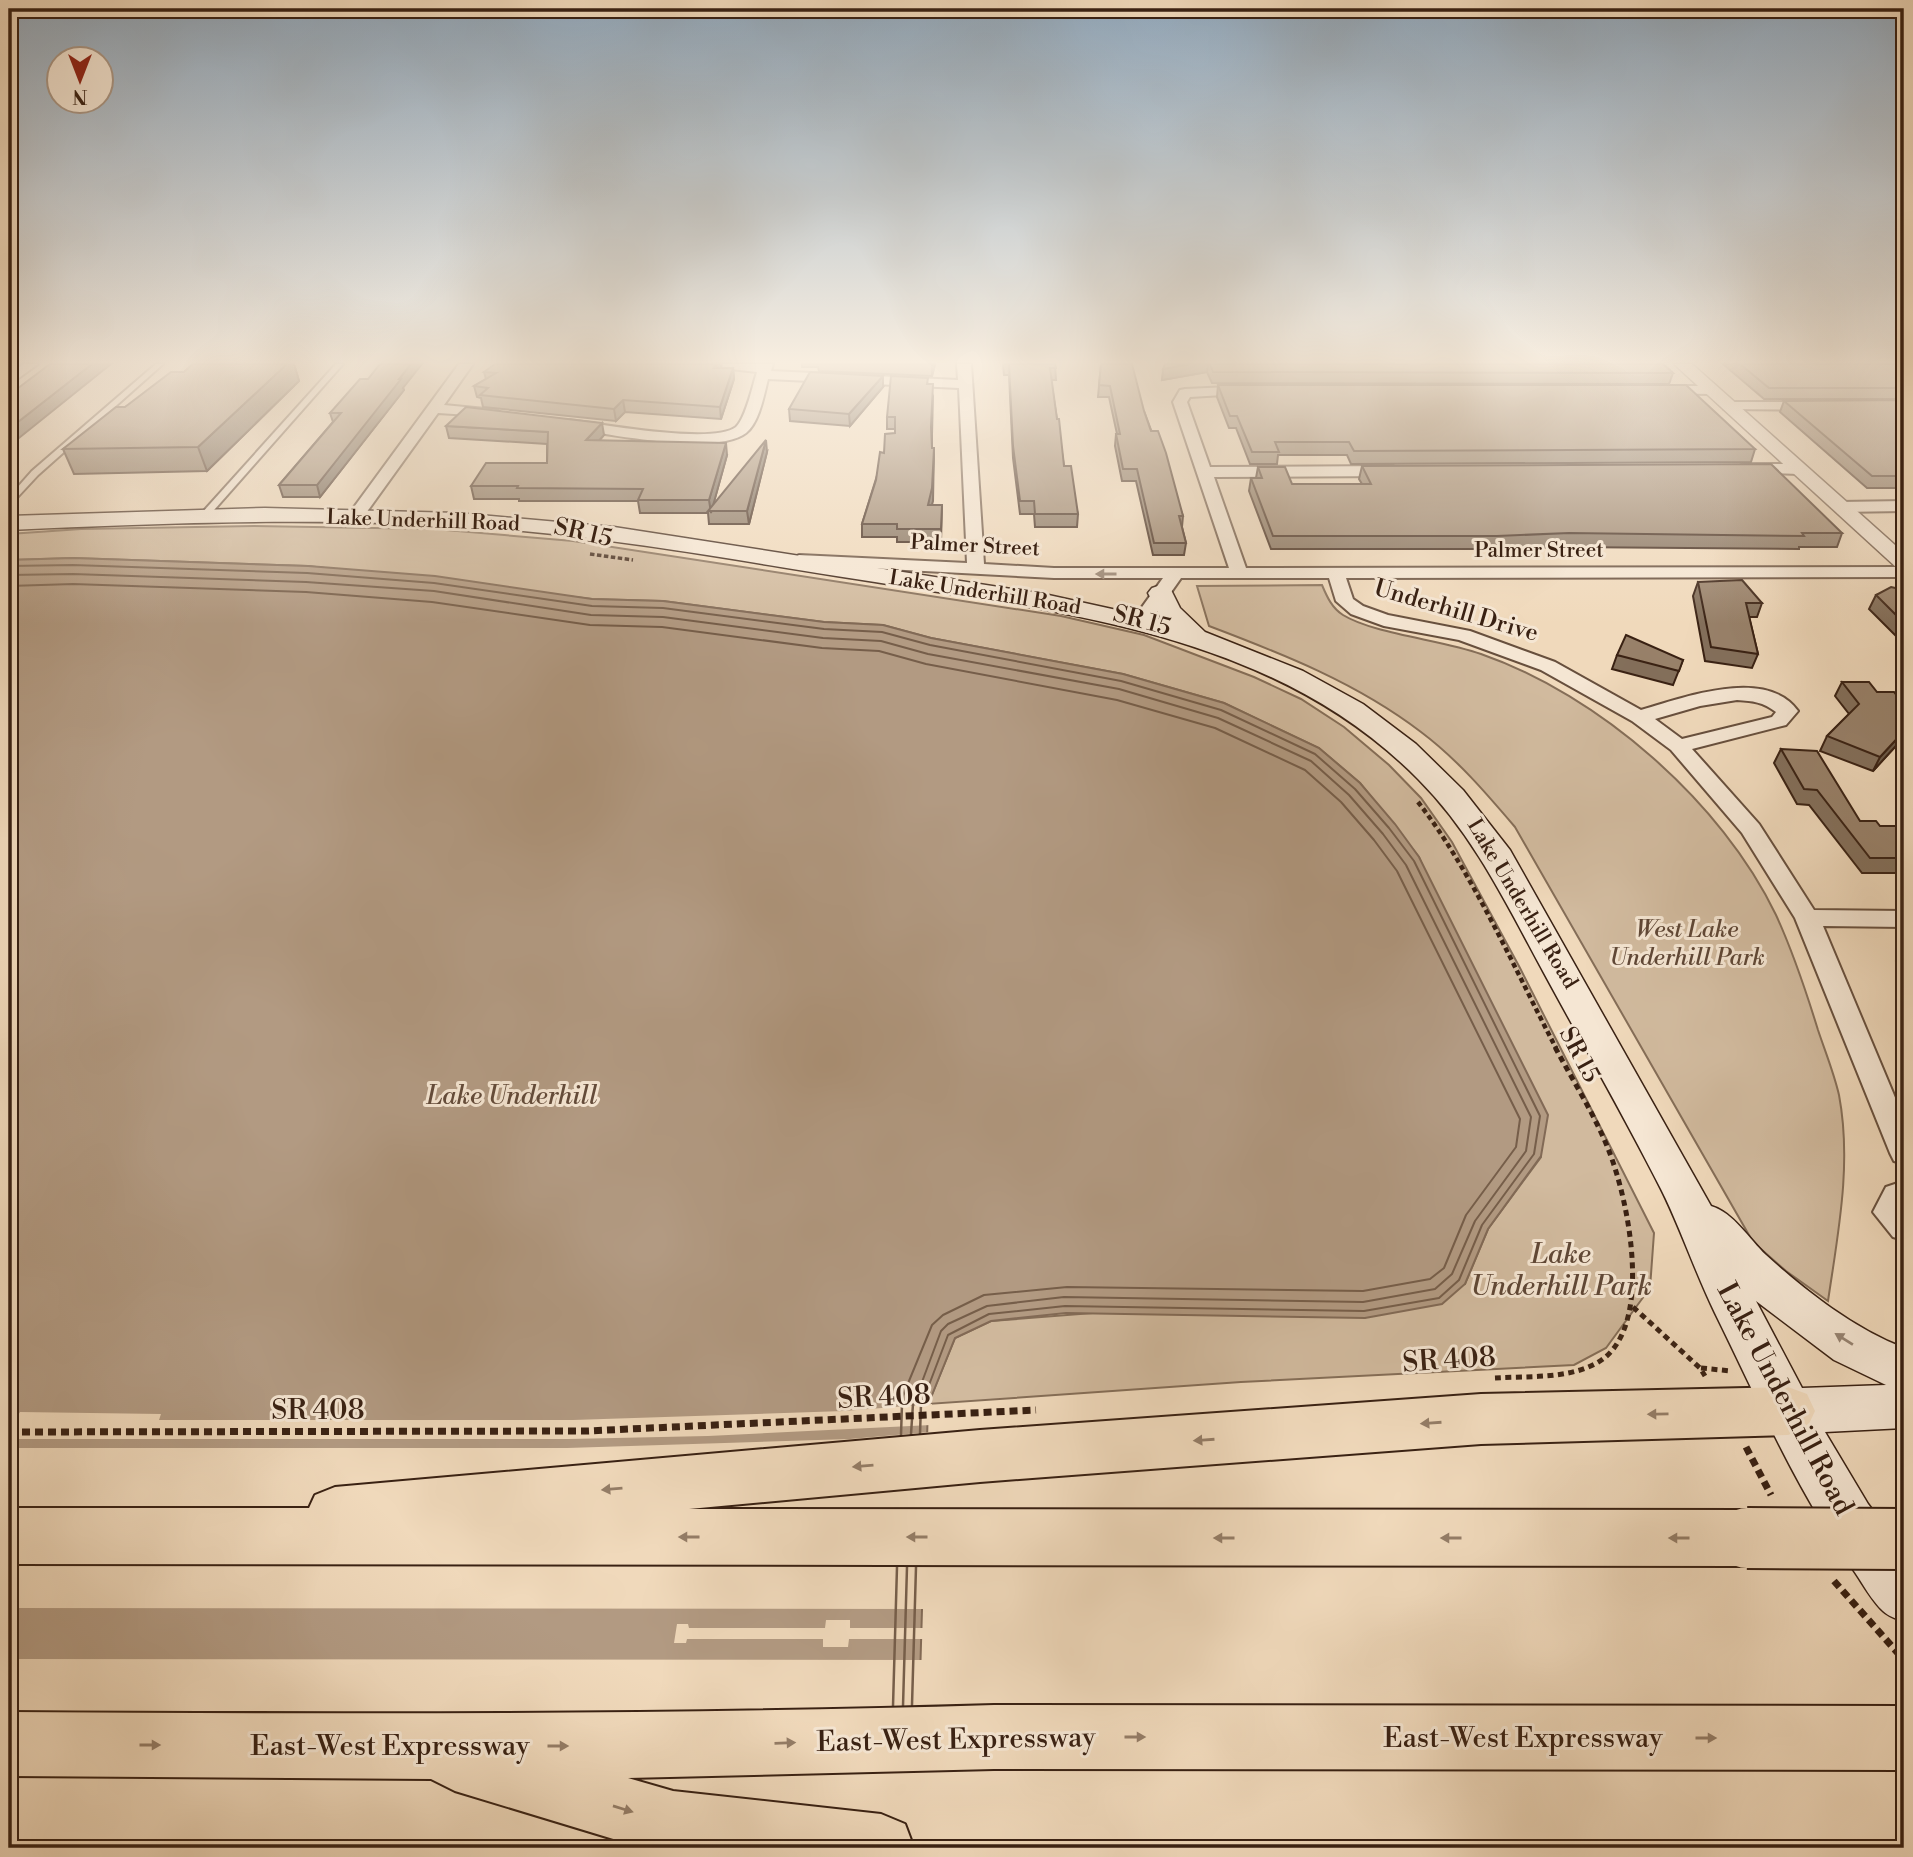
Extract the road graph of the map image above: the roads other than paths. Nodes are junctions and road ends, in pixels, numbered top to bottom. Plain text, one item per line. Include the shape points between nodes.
1 (61, 451) edge
2 (262, 451) edge
3 (404, 451) edge
4 (970, 451) edge
5 (1197, 451) edge
6 (1779, 451) edge
7 (1800, 469) junction
8 (1730, 470) edge
9 (1413, 471) edge
10 (1205, 472) junction
11 (9, 501) edge
12 (1904, 506) edge
13 (1840, 507) junction
14 (204, 516) junction
15 (355, 517) junction
16 (9, 523) edge
17 (774, 559) junction
18 (1904, 564) edge
19 (976, 569) junction
20 (1904, 572) edge
21 (1240, 574) junction
22 (1336, 574) junction
23 (1168, 584) junction
24 (1141, 621) junction
25 (1194, 635) junction
26 (1639, 717) junction
27 (1678, 746) junction
28 (1807, 918) junction
29 (1904, 919) edge
30 (1904, 1153) edge
31 (1685, 1192) junction
32 (1904, 1193) edge
33 (1904, 1228) edge
34 (1904, 1370) edge
35 (1904, 1406) edge
36 (1788, 1411) junction
37 (9, 1536) edge
38 (93, 1536) junction
39 (1904, 1539) edge
40 (1904, 1595) edge
41 (1904, 1738) edge
42 (9, 1744) edge
43 (416, 1747) junction
44 (881, 1848) edge

1 - 11 lane
2 - 14 lane
3 - 15 street
4 - 19 street
5 - 10 street
6 - 7 street
7 - 8 street
7 - 13 street
9 - 10 street
10 - 21 street
12 - 13 street
13 - 18 street
14 - 15 main road, Lake Underhill Road / SR 15
14 - 16 main road, Lake Underhill Road / SR 15
15 - 17 main road, Lake Underhill Road / SR 15 via 551,527
17 - 19 street, Palmer Street
17 - 24 main road, Lake Underhill Road / SR 15
23 -> 19 street, Palmer Street
20 - 22 street, Palmer Street
21 - 22 street, Palmer Street
21 - 23 street, Palmer Street
22 - 26 street, Underhill Drive via 1345,601 1357,610 1384,620 1463,635 1548,666
23 - 24 street
23 - 25 main road via 1163,604
24 - 25 main road, Lake Underhill Road / SR 15
25 - 31 main road, Lake Underhill Road / SR 15 via 1291,676 1347,706 1419,760 1459,802 1508,873
26 - 27 street, Underhill Drive
26 - 27 street via 1729,694 1752,693 1778,700 1788,711 1779,721
27 - 28 street, Underhill Drive via 1751,830
28 - 29 street
28 - 30 street, Underhill Drive
34 -> 31 main road, Lake Underhill Road / SR 15 via 1871,1356 1788,1300 1742,1261
31 - 36 main road, Lake Underhill Road / SR 15 via 1724,1284
32 - 33 street via 1897,1195 1888,1212
35 - 36 main road
36 -> 38 highway via 982,1435
36 - 40 main road, Lake Underhill Road / SR 15 via 1850,1522
37 - 38 highway
39 -> 38 highway, bridge
43 -> 41 highway, East-West Expressway via 735,1745 994,1737
42 -> 43 highway, East-West Expressway
43 -> 44 highway via 673,1824

